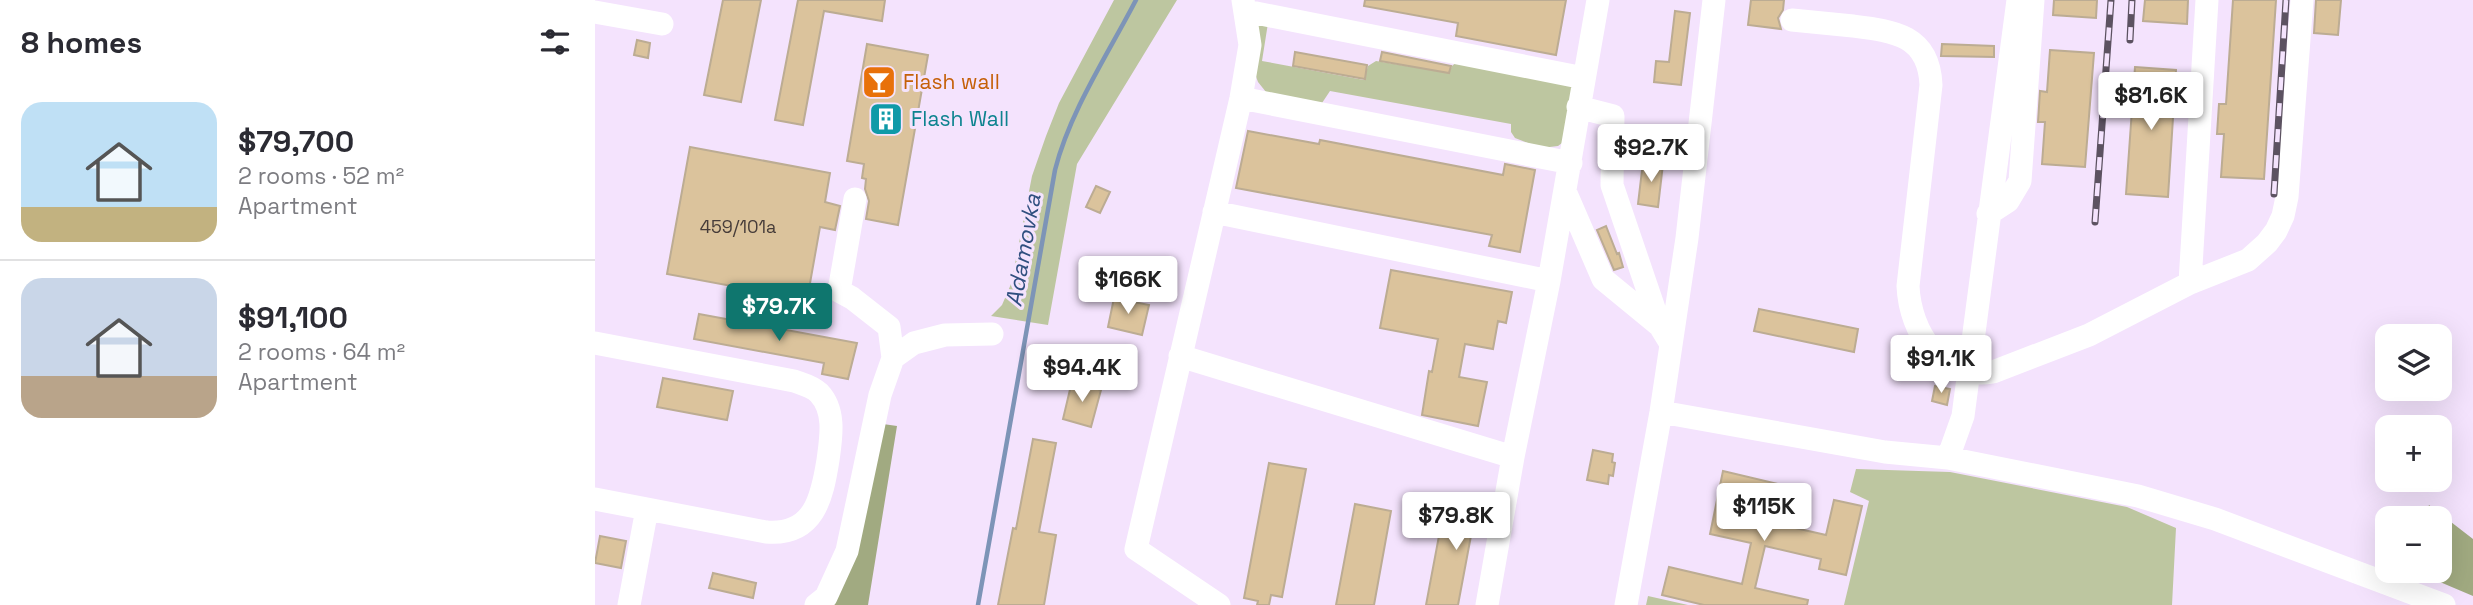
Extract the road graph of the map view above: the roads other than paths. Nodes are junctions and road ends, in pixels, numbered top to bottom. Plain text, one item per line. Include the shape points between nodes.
1 (1598, 0) edge
2 (1714, 0) edge
3 (2018, 0) edge
4 (2032, 0) edge
5 (2207, 0) edge
6 (2302, 0) edge
7 (1245, 5) edge
8 (595, 12) edge
9 (1792, 20) dead end
10 (662, 24) dead end
11 (1584, 78) junction
12 (1241, 98) junction
13 (1578, 107) junction
14 (1571, 163) junction
15 (1566, 191) junction
16 (855, 198) dead end
17 (1214, 212) junction
18 (1988, 214) junction
19 (1549, 281) junction
20 (2190, 283) junction
21 (992, 334) dead end
22 (1665, 335) junction
23 (595, 343) edge
24 (1180, 356) junction
25 (893, 358) junction
26 (1967, 373) junction
27 (1661, 412) junction
28 (1513, 457) junction
29 (1948, 458) junction
30 (595, 499) edge
31 (647, 509) junction
32 (629, 605) edge
33 (816, 605) edge
34 (1219, 605) edge
35 (1487, 605) edge
36 (1626, 605) edge
37 (2444, 605) edge

1 - 11 lane
2 - 22 lane via 1687,238
3 - 18 lane
4 - 18 lane via 2020,181 2008,201
5 - 20 lane
6 - 20 lane via 2292,159 2283,216 2267,243 2249,260
7 - 11 lane
7 - 12 lane via 1249,45
8 - 10 lane
9 - 26 lane via 1897,33 1926,59 1931,85 1908,286 1910,308 1935,353
11 - 13 lane
12 - 14 lane
12 - 17 lane
13 - 14 lane
13 - 22 lane via 1613,116 1612,185
14 - 15 lane
15 - 19 lane
15 - 22 lane via 1603,279
16 - 25 lane via 839,291 889,327
17 - 19 lane
17 - 24 lane
18 - 26 lane
19 - 28 lane
20 - 26 lane via 2089,335 1993,372
21 - 25 lane via 945,335 914,343
22 - 27 lane
23 - 31 lane via 794,381 817,391 825,401 832,433 823,489 816,507 796,528 766,532
24 - 28 lane
24 - 34 lane via 1136,549
25 - 33 lane via 880,395 847,551 826,597
26 - 29 lane via 1962,415
27 - 29 lane via 1885,452
27 - 36 lane
28 - 35 lane
29 - 37 lane via 2176,506
30 - 31 lane
31 - 32 lane

